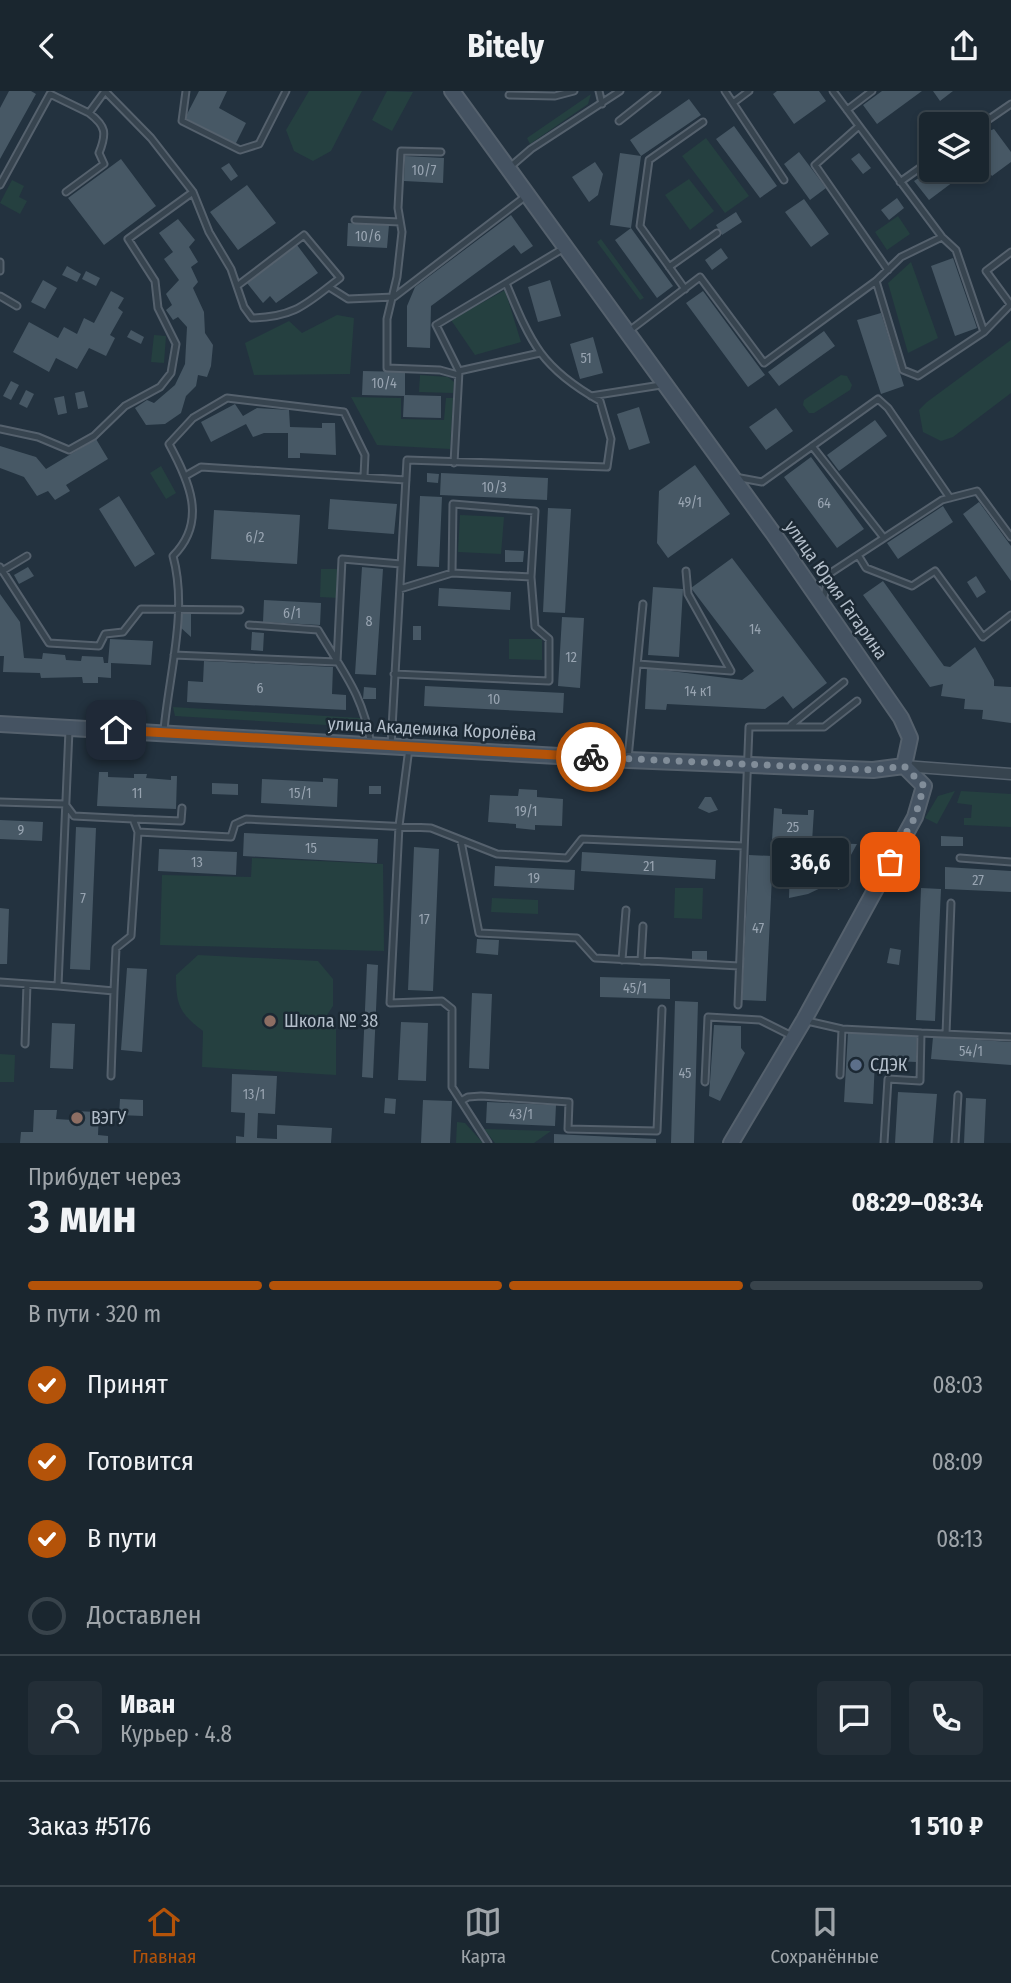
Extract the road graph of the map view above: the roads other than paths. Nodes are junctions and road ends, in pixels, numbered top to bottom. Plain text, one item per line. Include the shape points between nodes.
1 (105, 91) edge
2 (186, 91) edge
3 (286, 91) edge
4 (452, 91) edge
5 (574, 91) edge
6 (599, 91) edge
7 (620, 91) edge
8 (657, 91) edge
9 (725, 91) edge
10 (749, 91) edge
11 (833, 91) edge
12 (872, 91) edge
13 (48, 92) edge
14 (509, 95) dead end
15 (733, 103) junction
16 (602, 104) junction
17 (1011, 104) edge
18 (847, 110) junction
19 (89, 113) junction
20 (989, 119) edge
21 (619, 121) dead end
22 (703, 122) dead end
23 (859, 126) junction
24 (441, 152) dead end
25 (509, 168) junction
26 (919, 169) edge
27 (784, 180) dead end
28 (900, 182) junction
29 (0, 185) edge
30 (66, 192) dead end
31 (192, 192) junction
32 (529, 194) junction
33 (355, 220) dead end
34 (400, 222) junction
35 (717, 233) dead end
36 (942, 237) junction
37 (566, 247) junction
38 (1011, 252) edge
39 (0, 262) edge
40 (668, 267) junction
41 (888, 270) junction
42 (0, 271) edge
43 (876, 281) junction
44 (506, 283) junction
45 (237, 286) junction
46 (329, 287) junction
47 (685, 289) junction
48 (0, 296) edge
49 (394, 297) junction
50 (17, 306) dead end
51 (1010, 306) edge
52 (984, 332) junction
53 (627, 333) junction
54 (540, 353) junction
55 (458, 373) junction
56 (664, 384) junction
57 (591, 396) junction
58 (0, 429) edge
59 (812, 446) junction
60 (454, 463) junction
61 (187, 475) junction
62 (364, 476) junction
63 (731, 476) junction
64 (406, 479) junction
65 (950, 498) junction
66 (1011, 537) edge
67 (884, 538) junction
68 (169, 548) dead end
69 (858, 555) junction
70 (173, 556) junction
71 (27, 557) dead end
72 (401, 564) junction
73 (1, 569) edge
74 (686, 571) dead end
75 (452, 573) junction
76 (531, 577) junction
77 (400, 589) junction
78 (823, 603) junction
79 (643, 604) dead end
80 (177, 607) junction
81 (240, 610) dead end
82 (1011, 615) edge
83 (249, 625) dead end
84 (174, 655) junction
85 (337, 662) junction
86 (638, 664) junction
87 (394, 674) junction
88 (844, 682) dead end
89 (857, 701) dead end
90 (0, 724) edge
91 (791, 725) junction
92 (69, 727) junction
93 (164, 733) junction
94 (371, 745) junction
95 (391, 746) junction
96 (409, 746) junction
97 (628, 760) junction
98 (746, 765) junction
99 (904, 766) junction
100 (1011, 774) edge
101 (0, 802) edge
102 (65, 804) junction
103 (182, 808) dead end
104 (132, 819) junction
105 (399, 826) junction
106 (138, 832) junction
107 (461, 841) junction
108 (744, 846) junction
109 (960, 858) dead end
110 (1011, 862) edge
111 (951, 903) dead end
112 (626, 911) dead end
113 (643, 926) dead end
114 (622, 960) junction
115 (641, 961) junction
116 (739, 966) junction
117 (0, 982) edge
118 (27, 984) junction
119 (58, 986) junction
120 (114, 991) junction
121 (738, 1005) dead end
122 (662, 1009) dead end
123 (804, 1020) junction
124 (842, 1029) junction
125 (922, 1033) junction
126 (946, 1034) junction
127 (794, 1037) junction
128 (1011, 1037) edge
129 (25, 1044) dead end
130 (840, 1075) dead end
131 (111, 1076) dead end
132 (705, 1081) dead end
133 (958, 1095) dead end
134 (461, 1101) junction
135 (488, 1143) edge
136 (731, 1143) edge
137 (884, 1143) edge
138 (955, 1143) edge

1 - 19 lane
1 - 31 lane via 151,138
2 - 3 lane via 182,121 240,150 259,144
4 - 25 main road, улица Юрия Гагарина
5 - 14 lane via 555,96
6 - 16 lane
7 - 16 lane
8 - 21 lane
9 - 15 lane
10 - 15 lane
11 - 18 lane
12 - 18 lane
13 - 19 lane
13 - 29 lane
15 - 27 lane
16 - 25 lane
17 - 20 lane
18 - 23 lane
19 - 30 lane via 103,123 106,136 99,153 104,164
22 - 40 lane via 649,160 640,226
23 - 28 lane
23 - 41 lane via 815,165
24 - 34 lane via 401,151
25 - 32 main road, улица Юрия Гагарина
26 - 28 lane
28 - 36 lane
31 - 45 lane
31 - 58 lane via 128,239 155,281 159,308 176,344 171,373 160,387 125,406 94,436 69,450
32 - 37 main road, улица Юрия Гагарина
32 - 49 lane
33 - 34 lane
34 - 49 lane
35 - 40 lane
36 - 41 lane via 901,257
36 - 52 lane via 956,250
37 - 44 lane
37 - 53 main road, улица Юрия Гагарина
38 - 51 lane via 986,271
39 - 42 lane
40 - 47 lane
41 - 43 lane
43 - 47 lane via 764,363 700,278
43 - 52 lane via 903,370 918,376
44 - 54 lane
44 - 55 lane via 436,325
45 - 46 lane via 252,318 279,317
45 - 46 lane via 304,235 341,278
46 - 49 lane via 348,299
47 - 53 lane
48 - 50 lane
49 - 55 lane via 387,319 387,368
51 - 52 lane
53 - 56 main road, улица Юрия Гагарина
54 - 55 lane
54 - 57 lane via 574,387
55 - 60 lane
56 - 57 lane
56 - 63 main road, улица Юрия Гагарина
57 - 60 lane via 600,401 611,439 607,467
59 - 63 lane via 762,482
59 - 65 lane via 877,399 888,408
59 - 67 lane
60 - 64 lane via 407,460
61 - 62 lane via 201,467
61 - 62 lane via 169,444 193,418 227,398 344,412 365,455
61 - 70 lane via 192,526
62 - 64 lane
63 - 78 main road, улица Юрия Гагарина
64 - 72 lane
65 - 66 lane via 976,491
65 - 67 lane
67 - 69 lane
68 - 70 lane
69 - 78 lane via 829,575
69 - 82 lane via 866,568 912,586 935,571 983,637
70 - 80 lane via 180,581
71 - 73 lane
72 - 77 lane
72 - 85 lane via 342,559
73 - 80 lane via 50,643 99,646 106,634 123,632 141,609
74 - 86 lane via 688,594 731,671
75 - 76 lane
75 - 76 lane via 453,504 535,511
75 - 77 lane
76 - 87 lane via 535,627 549,639 549,681
77 - 87 lane
78 - 99 main road, улица Юрия Гагарина via 901,718 910,738
79 - 86 lane
80 - 81 lane
80 - 84 lane
83 - 85 lane via 318,630
84 - 85 lane
84 - 93 lane
85 - 94 lane via 353,683 366,714
86 - 97 lane
87 - 95 lane
88 - 91 lane
89 - 91 lane via 824,727
90 - 92 main road, улица Академика Королёва
91 - 98 lane via 749,727
92 - 93 main road, улица Академика Королёва
92 - 102 lane
93 - 94 main road, улица Академика Королёва
94 - 95 main road, улица Академика Королёва
95 - 96 main road, улица Академика Королёва
96 - 97 main road, улица Академика Королёва
96 - 105 lane
97 - 98 main road, улица Академика Королёва
98 - 99 main road, улица Академика Королёва via 873,770
98 - 108 lane
99 - 100 street
99 - 123 main road via 924,786 915,817
101 - 102 lane
102 - 104 lane via 74,816
102 - 119 lane
103 - 104 lane via 181,821
104 - 106 lane
105 - 106 lane via 246,819 235,824 231,837
105 - 107 lane via 431,828
105 - 134 lane via 390,1003 442,1001 452,1009 452,1087
106 - 120 lane via 131,936 116,948
107 - 108 lane via 497,854 567,858 582,839
107 - 114 lane via 479,933 578,938 596,958
108 - 116 lane
109 - 110 lane
111 - 126 lane
112 - 114 lane
113 - 115 lane
114 - 115 lane
115 - 116 lane
116 - 121 lane
117 - 118 lane
118 - 119 lane
118 - 129 lane
119 - 120 lane
120 - 131 lane
122 - 134 lane via 657,1131 568,1129 569,1102 481,1096
123 - 124 lane
123 - 127 main road
124 - 125 lane
124 - 130 lane
125 - 126 lane
125 - 137 lane via 920,1081 888,1079
126 - 128 lane
127 - 132 lane via 760,1020 708,1017
127 - 136 main road
133 - 138 lane
134 - 135 lane

